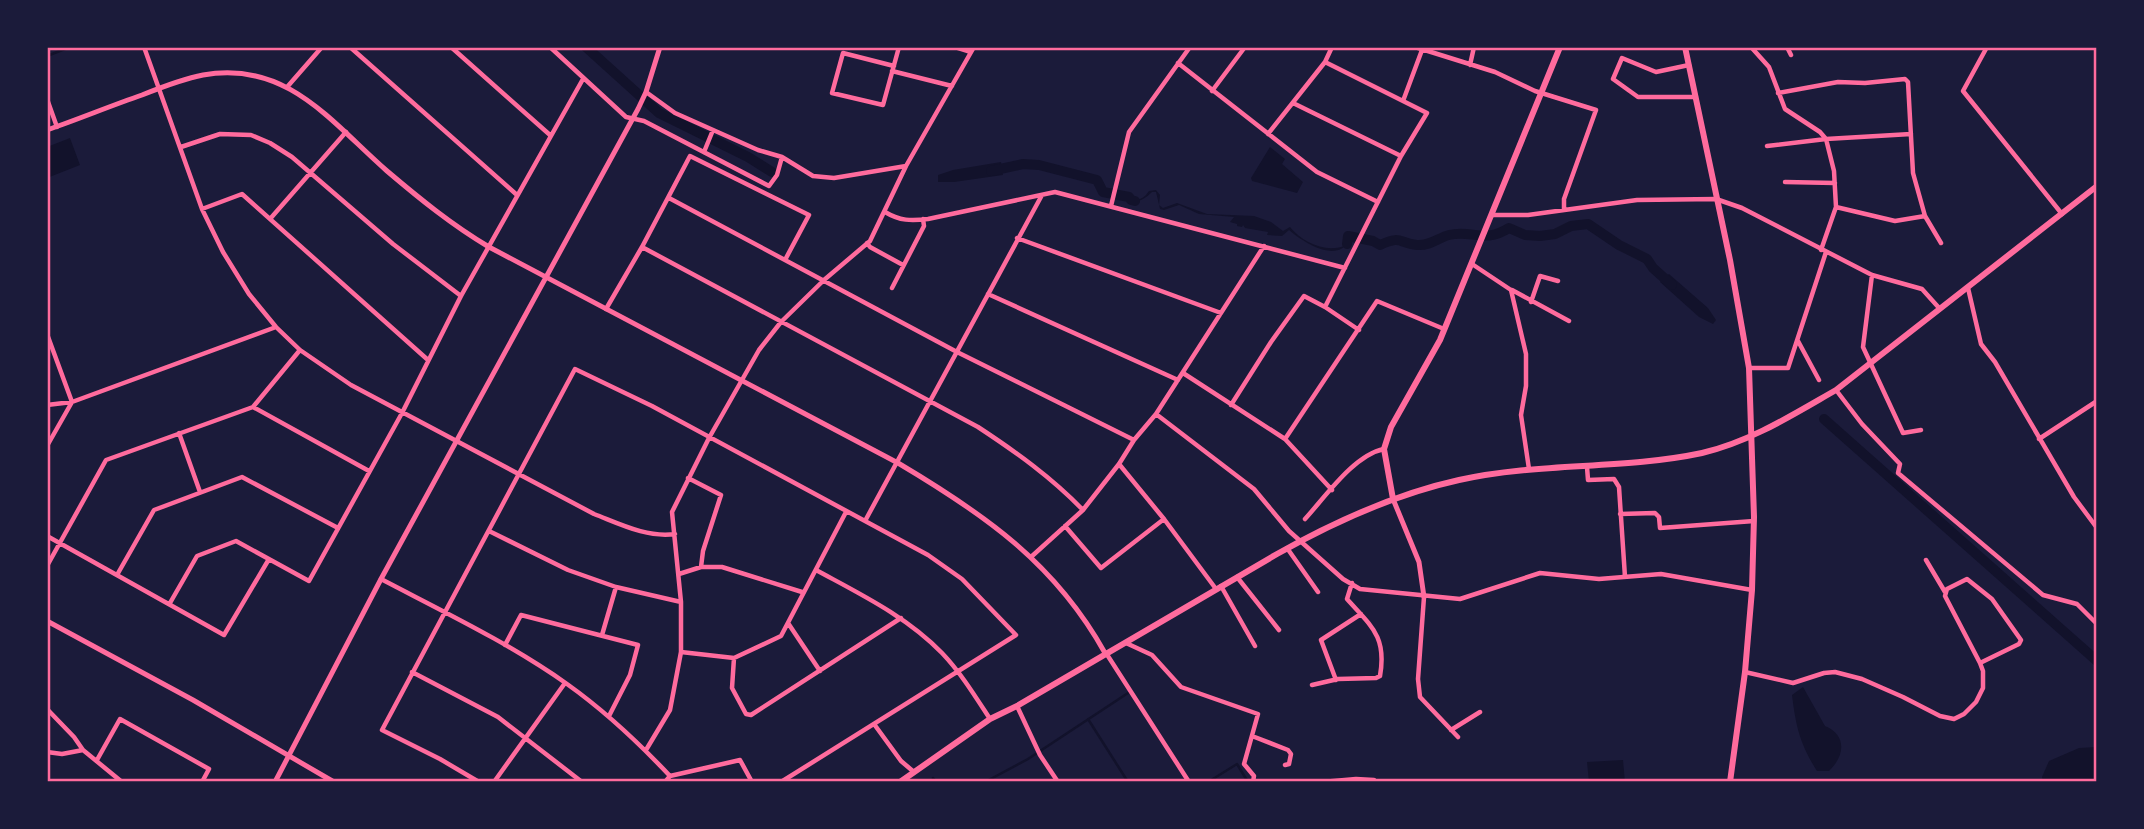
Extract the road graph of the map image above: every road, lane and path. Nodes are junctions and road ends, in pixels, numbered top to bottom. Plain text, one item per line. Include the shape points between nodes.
1 (144, 47) edge
2 (322, 47) edge
3 (350, 47) edge
4 (451, 47) edge
5 (550, 47) edge
6 (660, 47) edge
7 (899, 47) edge
8 (955, 47) edge
9 (1190, 47) edge
10 (1245, 47) edge
11 (1332, 47) edge
12 (1415, 47) edge
13 (1474, 47) edge
14 (1560, 47) edge
15 (1685, 47) edge
16 (1751, 47) edge
17 (1787, 47) edge
18 (1987, 47) edge
19 (973, 49) edge
20 (1422, 50) junction
21 (1791, 55) dead end
22 (1325, 62) junction
23 (1178, 63) junction
24 (1470, 65) junction
25 (1689, 65) junction
26 (893, 69) junction
27 (583, 79) junction
28 (288, 86) junction
29 (952, 86) junction
30 (160, 88) junction
31 (1212, 91) junction
32 (646, 92) junction
33 (1542, 93) junction
34 (1778, 93) junction
35 (1696, 97) junction
36 (47, 99) edge
37 (1403, 101) junction
38 (1293, 103) junction
39 (634, 117) junction
40 (57, 127) junction
41 (47, 130) edge
42 (713, 130) junction
43 (346, 132) junction
44 (1268, 134) junction
45 (1911, 134) junction
46 (550, 135) junction
47 (1826, 139) junction
48 (1767, 146) dead end
49 (181, 147) junction
50 (704, 152) junction
51 (1401, 156) junction
52 (782, 157) junction
53 (906, 166) junction
54 (309, 174) junction
55 (1785, 182) dead end
56 (1835, 183) junction
57 (2097, 186) edge
58 (1042, 194) junction
59 (517, 195) junction
60 (668, 198) junction
61 (1716, 200) junction
62 (1378, 202) junction
63 (1111, 204) junction
64 (1836, 207) junction
65 (202, 209) junction
66 (1564, 209) junction
67 (885, 212) junction
68 (2062, 214) junction
69 (1492, 215) junction
70 (1925, 216) junction
71 (270, 219) junction
72 (923, 219) junction
73 (1017, 238) junction
74 (867, 243) junction
75 (1941, 243) dead end
76 (1264, 246) junction
77 (489, 247) junction
78 (642, 247) junction
79 (1824, 251) junction
80 (785, 260) junction
81 (1472, 264) junction
82 (904, 265) junction
83 (1345, 268) junction
84 (1872, 275) junction
85 (547, 276) junction
86 (824, 280) junction
87 (1558, 281) dead end
88 (1968, 287) junction
89 (892, 288) dead end
90 (1511, 290) junction
91 (988, 294) junction
92 (461, 296) junction
93 (1531, 302) junction
94 (1325, 307) junction
95 (606, 309) junction
96 (1940, 309) junction
97 (1221, 313) junction
98 (1569, 321) dead end
99 (781, 322) junction
100 (276, 327) junction
101 (1444, 329) junction
102 (1359, 330) junction
103 (47, 334) edge
104 (1798, 341) junction
105 (300, 350) junction
106 (957, 352) junction
107 (428, 360) junction
108 (1870, 364) junction
109 (1749, 368) junction
110 (1183, 373) junction
111 (742, 380) junction
112 (1178, 380) junction
113 (1819, 380) dead end
114 (1836, 390) junction
115 (2097, 401) edge
116 (72, 402) junction
117 (929, 403) junction
118 (47, 405) edge
119 (1231, 405) junction
120 (253, 407) junction
121 (402, 413) junction
122 (1156, 414) junction
123 (1920, 430) dead end
124 (179, 433) junction
125 (1751, 435) junction
126 (709, 438) junction
127 (1285, 439) junction
128 (2039, 439) junction
129 (1133, 440) junction
130 (456, 441) junction
131 (47, 446) edge
132 (1384, 449) junction
133 (898, 463) junction
134 (1119, 464) junction
135 (1587, 467) junction
136 (1529, 470) junction
137 (369, 471) junction
138 (518, 476) junction
139 (688, 478) junction
140 (1332, 490) junction
141 (200, 492) junction
142 (1393, 499) junction
143 (1083, 510) junction
144 (846, 512) junction
145 (1620, 514) junction
146 (1164, 519) junction
147 (1305, 519) dead end
148 (865, 521) junction
149 (1754, 521) junction
150 (1065, 526) junction
151 (338, 528) junction
152 (2097, 528) edge
153 (489, 531) junction
154 (675, 534) junction
155 (47, 536) edge
156 (1301, 540) junction
157 (60, 543) junction
158 (1287, 548) junction
159 (1031, 557) junction
160 (269, 559) junction
161 (1926, 560) dead end
162 (47, 566) edge
163 (701, 566) junction
164 (816, 570) junction
165 (679, 574) junction
166 (117, 575) junction
167 (1625, 576) junction
168 (1237, 577) junction
169 (381, 579) junction
170 (1352, 583) junction
171 (616, 587) junction
172 (1219, 588) junction
173 (1752, 590) junction
174 (802, 592) junction
175 (1318, 592) dead end
176 (1946, 593) junction
177 (1424, 597) junction
178 (681, 602) junction
179 (170, 603) junction
180 (445, 612) junction
181 (1361, 614) junction
182 (901, 618) junction
183 (47, 621) edge
184 (788, 623) junction
185 (2097, 624) edge
186 (1279, 630) dead end
187 (602, 635) junction
188 (1123, 642) junction
189 (505, 645) junction
190 (1255, 646) dead end
191 (681, 652) junction
192 (1105, 653) junction
193 (734, 658) junction
194 (1980, 663) junction
195 (820, 671) junction
196 (958, 671) junction
197 (412, 672) junction
198 (1745, 672) junction
199 (1336, 680) junction
200 (565, 683) junction
201 (1312, 685) dead end
202 (1017, 706) junction
203 (47, 709) edge
204 (1480, 712) dead end
205 (609, 716) junction
206 (990, 719) junction
207 (874, 724) junction
208 (1451, 730) junction
209 (527, 736) junction
210 (1252, 736) junction
211 (1458, 737) dead end
212 (83, 750) junction
213 (646, 750) junction
214 (47, 752) edge
215 (290, 756) junction
216 (97, 760) junction
217 (1285, 765) dead end
218 (915, 772) junction
219 (670, 776) junction
220 (1374, 780) edge
221 (122, 782) edge
222 (202, 782) edge
223 (275, 782) edge
224 (334, 782) edge
225 (480, 782) edge
226 (494, 782) edge
227 (582, 782) edge
228 (665, 782) edge
229 (752, 782) edge
230 (781, 782) edge
231 (900, 782) edge
232 (1058, 782) edge
233 (1189, 782) edge
234 (1253, 782) edge
235 (1322, 782) edge
236 (1730, 782) edge

1 - 30 street
2 - 28 street
3 - 59 street
4 - 46 street
5 - 27 street
6 - 32 street
7 - 26 street
8 - 19 street
9 - 23 street
10 - 31 street
11 - 22 street
12 - 20 street
13 - 24 street
14 - 33 main road
15 - 25 main road
16 - 34 street via 1769,67
17 - 21 street
18 - 68 street via 1963,92
19 - 29 street
20 - 24 street
20 - 37 street
22 - 37 street
22 - 38 street
23 - 31 street
23 - 63 street via 1129,132
24 - 33 street
25 - 35 main road
25 - 35 street via 1656,72 1622,58 1613,79 1638,97
26 - 26 street via 883,105 832,93 843,53
26 - 29 street
27 - 39 street via 626,117
27 - 46 street
28 - 30 street via 232,72
28 - 43 street
29 - 53 street
30 - 40 street
30 - 49 street
31 - 44 street
32 - 39 street
32 - 42 street via 675,113
33 - 66 street via 1596,110 1563,200
33 - 69 main road
34 - 45 street via 1838,82 1905,79
34 - 47 street via 1785,109
35 - 61 main road
36 - 40 street
37 - 51 street via 1427,113
38 - 44 street
38 - 51 street
39 - 50 street
39 - 85 street
40 - 41 street
42 - 50 street
42 - 52 street
43 - 54 street
43 - 77 street via 453,225
44 - 62 street via 1318,172
45 - 47 street
45 - 70 street via 1913,173
46 - 59 street
47 - 48 street
47 - 56 street
49 - 54 street via 220,134 251,135 281,149
49 - 65 street
50 - 52 street via 769,186
51 - 62 street
52 - 53 street via 823,178
53 - 67 street
54 - 71 street
54 - 92 street
55 - 56 street
56 - 64 street
57 - 68 main road
58 - 63 street via 1055,192
58 - 72 street
58 - 73 street
59 - 77 street
60 - 78 street
60 - 80 street
60 - 80 street via 690,156 809,215
61 - 66 street via 1608,202
61 - 79 street via 1742,208
61 - 109 main road
62 - 83 street
63 - 76 street
64 - 70 street via 1895,220
64 - 79 street
65 - 71 street via 242,194
65 - 100 street via 223,252
66 - 69 street
67 - 72 street via 896,219
67 - 74 street
68 - 88 main road
69 - 81 main road
70 - 75 street
71 - 107 street
72 - 82 street via 924,226
73 - 91 street
73 - 97 street
74 - 82 street
74 - 86 street
76 - 83 street
76 - 97 street
77 - 85 street
77 - 92 street
78 - 95 street
78 - 99 street
79 - 84 street
79 - 104 street
80 - 86 street
81 - 90 street
81 - 101 main road
82 - 89 street
83 - 94 street
84 - 96 street via 1922,289
84 - 108 street via 1863,347
85 - 95 street
85 - 130 street
86 - 99 street
86 - 106 street
87 - 93 street via 1539,276
88 - 96 main road
88 - 128 street via 1981,344
90 - 93 street
90 - 136 street via 1526,354 1521,415
91 - 106 street
91 - 112 street
92 - 107 street
93 - 98 street
94 - 102 street
94 - 119 street via 1304,296
95 - 111 street
96 - 108 main road
97 - 110 street
99 - 111 street
99 - 117 street
100 - 105 street
100 - 116 street
101 - 102 street via 1377,302
101 - 132 main road via 1391,427
102 - 127 street
103 - 116 street
104 - 109 street via 1788,368
104 - 113 street
105 - 120 street
105 - 121 street
106 - 117 street
106 - 129 street
107 - 121 street
108 - 114 main road
108 - 123 street via 1903,433
109 - 125 main road
110 - 112 street
110 - 119 street
111 - 126 street
111 - 133 street
112 - 122 street
114 - 125 main road
114 - 185 street via 1900,464 1898,473 2043,595 2077,604
115 - 128 street
116 - 118 street
116 - 131 street
117 - 133 street
117 - 143 street via 1019,454 1057,482
119 - 127 street
120 - 124 street
120 - 137 street
121 - 130 street
121 - 137 street
122 - 129 street
122 - 156 street via 1254,489
124 - 141 street
124 - 157 street via 106,460
125 - 135 main road via 1704,452
125 - 149 main road
126 - 138 street via 575,369
126 - 139 street
126 - 144 street
127 - 140 street
128 - 152 street
129 - 134 street
130 - 138 street
130 - 169 street
132 - 140 street via 1360,460
132 - 142 main road
133 - 148 street
133 - 159 street via 980,514
134 - 143 street
134 - 146 street
135 - 136 main road
135 - 145 street via 1588,480 1614,479 1619,486
136 - 142 main road via 1459,480
137 - 151 street
138 - 153 street
138 - 154 street via 632,529
139 - 154 street via 672,512
139 - 163 street via 721,495
140 - 147 street
141 - 151 street via 242,477
141 - 166 street via 154,510
142 - 156 main road
142 - 177 street via 1419,562
143 - 150 street
144 - 148 street
144 - 164 street
145 - 149 street via 1655,513 1660,528
145 - 167 street
146 - 150 street via 1101,568
146 - 172 street
148 - 196 street via 962,579 1016,635
149 - 173 main road
150 - 159 street
151 - 160 street via 309,581
153 - 171 street via 568,570
153 - 180 street
154 - 165 street
155 - 157 street
156 - 158 main road
156 - 170 street
157 - 162 street
157 - 166 street
158 - 168 main road
158 - 175 street
159 - 192 street via 1078,610
160 - 179 street via 236,541 197,556
160 - 179 street via 225,635
161 - 176 street
163 - 165 street
163 - 174 street via 722,567
164 - 174 street
164 - 182 street
165 - 178 street
166 - 179 street
167 - 173 street via 1661,574
167 - 177 street via 1599,579 1539,573 1473,597
168 - 172 main road
168 - 186 street
169 - 180 street
169 - 215 street
170 - 177 street via 1360,589
170 - 181 street via 1347,599
171 - 178 street
171 - 187 street
172 - 188 main road
172 - 190 street
173 - 198 main road
174 - 184 street
176 - 194 street
176 - 194 street via 1971,580 2021,640
177 - 208 street via 1420,697
178 - 191 street
180 - 189 street
180 - 197 street
181 - 199 street via 1321,640
181 - 199 street via 1381,643 1380,676
182 - 195 street
182 - 196 street
183 - 215 street
184 - 193 street via 781,636
184 - 195 street
187 - 189 street via 521,615
187 - 205 street via 638,645 630,675
188 - 192 main road
188 - 210 street via 1152,655 1181,687 1258,714
189 - 200 street
191 - 193 street
191 - 213 street via 670,710
192 - 202 main road
192 - 233 street
193 - 195 street via 732,688 746,714 751,715
194 - 198 street via 1983,688 1976,702 1954,719 1873,683 1835,672 1793,683
196 - 206 street
196 - 207 street
197 - 209 street
197 - 225 street via 382,730
198 - 236 main road
199 - 201 street
200 - 205 street
200 - 209 street
202 - 206 main road
202 - 232 street
203 - 212 street
204 - 208 street
205 - 213 street
206 - 218 main road
207 - 218 street via 901,761
207 - 230 street
208 - 211 street
209 - 226 street
209 - 227 street
210 - 217 street via 1289,750 1291,759
210 - 234 street via 1244,764 1254,776
212 - 214 street
212 - 216 street
213 - 219 street
215 - 223 street
215 - 224 street
216 - 221 street
216 - 222 street via 120,719 209,769
218 - 231 main road
219 - 228 street
219 - 229 street via 740,760
220 - 235 street

